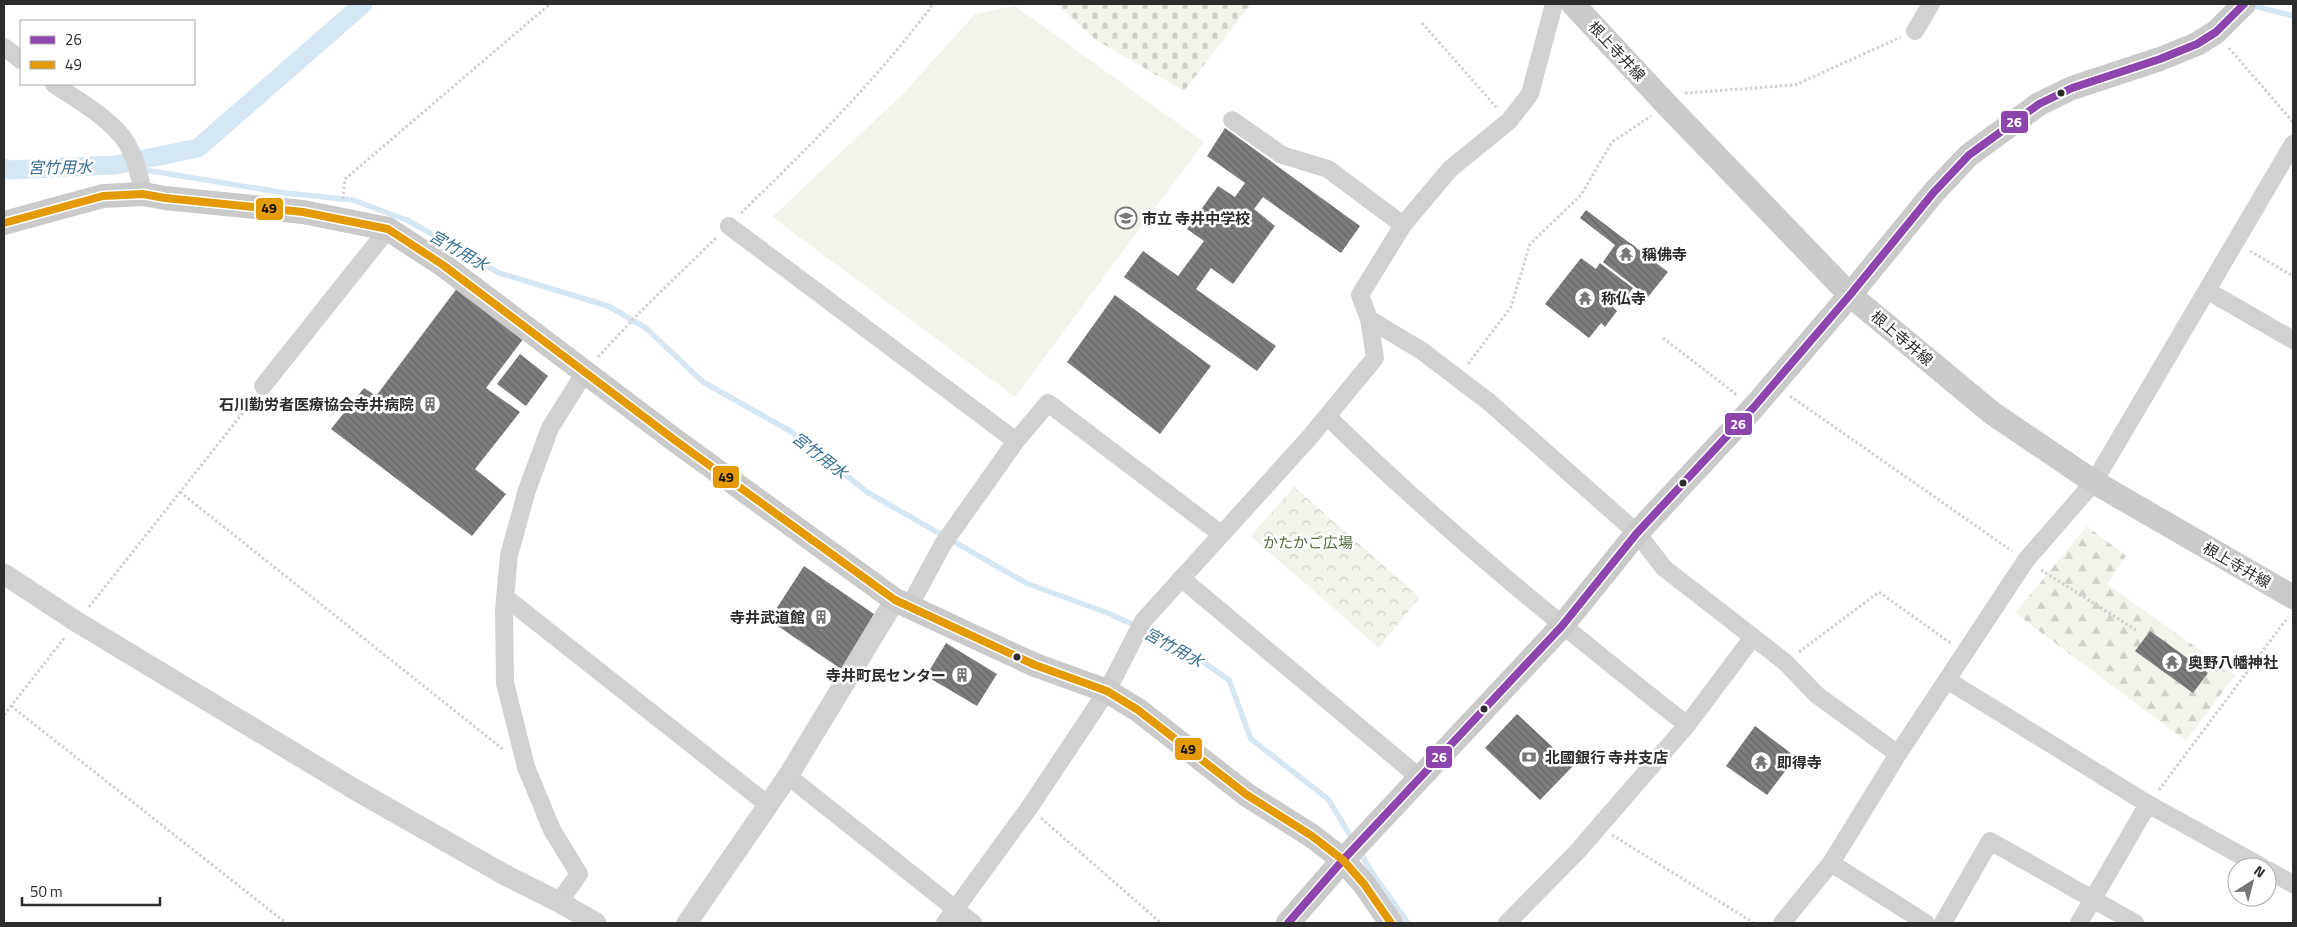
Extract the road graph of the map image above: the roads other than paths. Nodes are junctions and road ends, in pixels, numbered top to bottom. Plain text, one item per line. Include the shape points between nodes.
1 (1554, 4) edge
2 (1573, 4) edge
3 (1931, 4) edge
4 (2244, 4) edge
5 (1915, 31) road end
6 (4, 47) edge
7 (20, 59) edge
8 (55, 85) edge
9 (1232, 120) dead end
10 (2293, 144) edge
11 (141, 186) junction
12 (4, 223) edge
13 (1403, 224) junction
14 (728, 226) road end
15 (388, 229) junction
16 (2208, 291) junction
17 (1850, 295) junction
18 (1369, 319) junction
19 (2293, 340) edge
20 (585, 372) junction
21 (264, 386) road end
22 (1327, 416) junction
23 (1016, 441) junction
24 (2094, 482) junction
25 (1637, 533) junction
26 (1221, 534) junction
27 (4, 574) edge
28 (1181, 578) junction
29 (2293, 597) edge
30 (505, 598) junction
31 (902, 603) junction
32 (1562, 626) junction
33 (1753, 637) junction
34 (1947, 680) junction
35 (1106, 691) junction
36 (1687, 725) junction
37 (1898, 754) junction
38 (788, 776) junction
39 (1420, 778) junction
40 (767, 804) junction
41 (2148, 804) junction
42 (1352, 851) junction
43 (2244, 857) edge
44 (1831, 863) junction
45 (2277, 875) edge
46 (2293, 884) edge
47 (2092, 898) junction
48 (559, 902) junction
49 (950, 916) edge
50 (596, 923) edge
51 (687, 923) edge
52 (972, 923) edge
53 (1288, 923) edge
54 (1391, 923) edge
55 (1507, 923) edge
56 (1782, 923) edge
57 (1926, 923) edge
58 (1943, 923) edge
59 (2079, 923) edge
60 (2135, 923) edge

1 - 13 street via 1530,94 1509,121 1450,169
2 - 17 main road, 根上寺井線
3 - 5 street
4 - 17 main road via 2216,32 2197,44 2072,88 2039,104 2008,125 1969,155 1934,192
6 - 7 street
8 - 11 street via 113,126 125,141
9 - 13 street via 1282,155 1328,169
10 - 16 street
11 - 12 main road
11 - 15 main road via 165,198 302,212
13 - 18 street via 1360,295
14 - 23 street
15 - 20 main road via 443,265
15 - 21 street
16 - 19 street
16 - 24 street
17 - 24 main road, 根上寺井線 via 1992,413
17 - 25 main road via 1754,407
18 - 22 street via 1375,358
18 - 25 street via 1422,351 1489,402
20 - 30 street via 550,428 527,490 509,555
20 - 31 main road
22 - 26 street
22 - 32 street via 1380,468
23 - 26 street via 1048,403
23 - 31 street
24 - 29 main road, 根上寺井線
24 - 34 street via 2026,560
25 - 32 main road
25 - 33 street via 1664,568
26 - 28 street
27 - 48 street via 77,622 363,794
28 - 35 street via 1139,628
28 - 39 street
30 - 40 street
30 - 48 street via 505,683 526,768 552,830 579,874
31 - 35 main road via 1035,665
31 - 38 street
32 - 36 street
32 - 39 main road
33 - 36 street
33 - 37 street via 1785,662 1817,695
34 - 37 street
34 - 41 street
35 - 42 main road via 1138,710 1248,795 1312,836
35 - 49 street via 1029,808
36 - 55 street via 1577,852
37 - 44 street
38 - 40 street
38 - 49 street
39 - 42 main road
40 - 51 street
41 - 43 street
41 - 47 street
42 - 53 main road
42 - 54 main road via 1364,884
44 - 56 street
44 - 57 street
45 - 46 street
47 - 58 street via 1990,841
47 - 59 street
47 - 60 street
48 - 50 street
49 - 52 street

